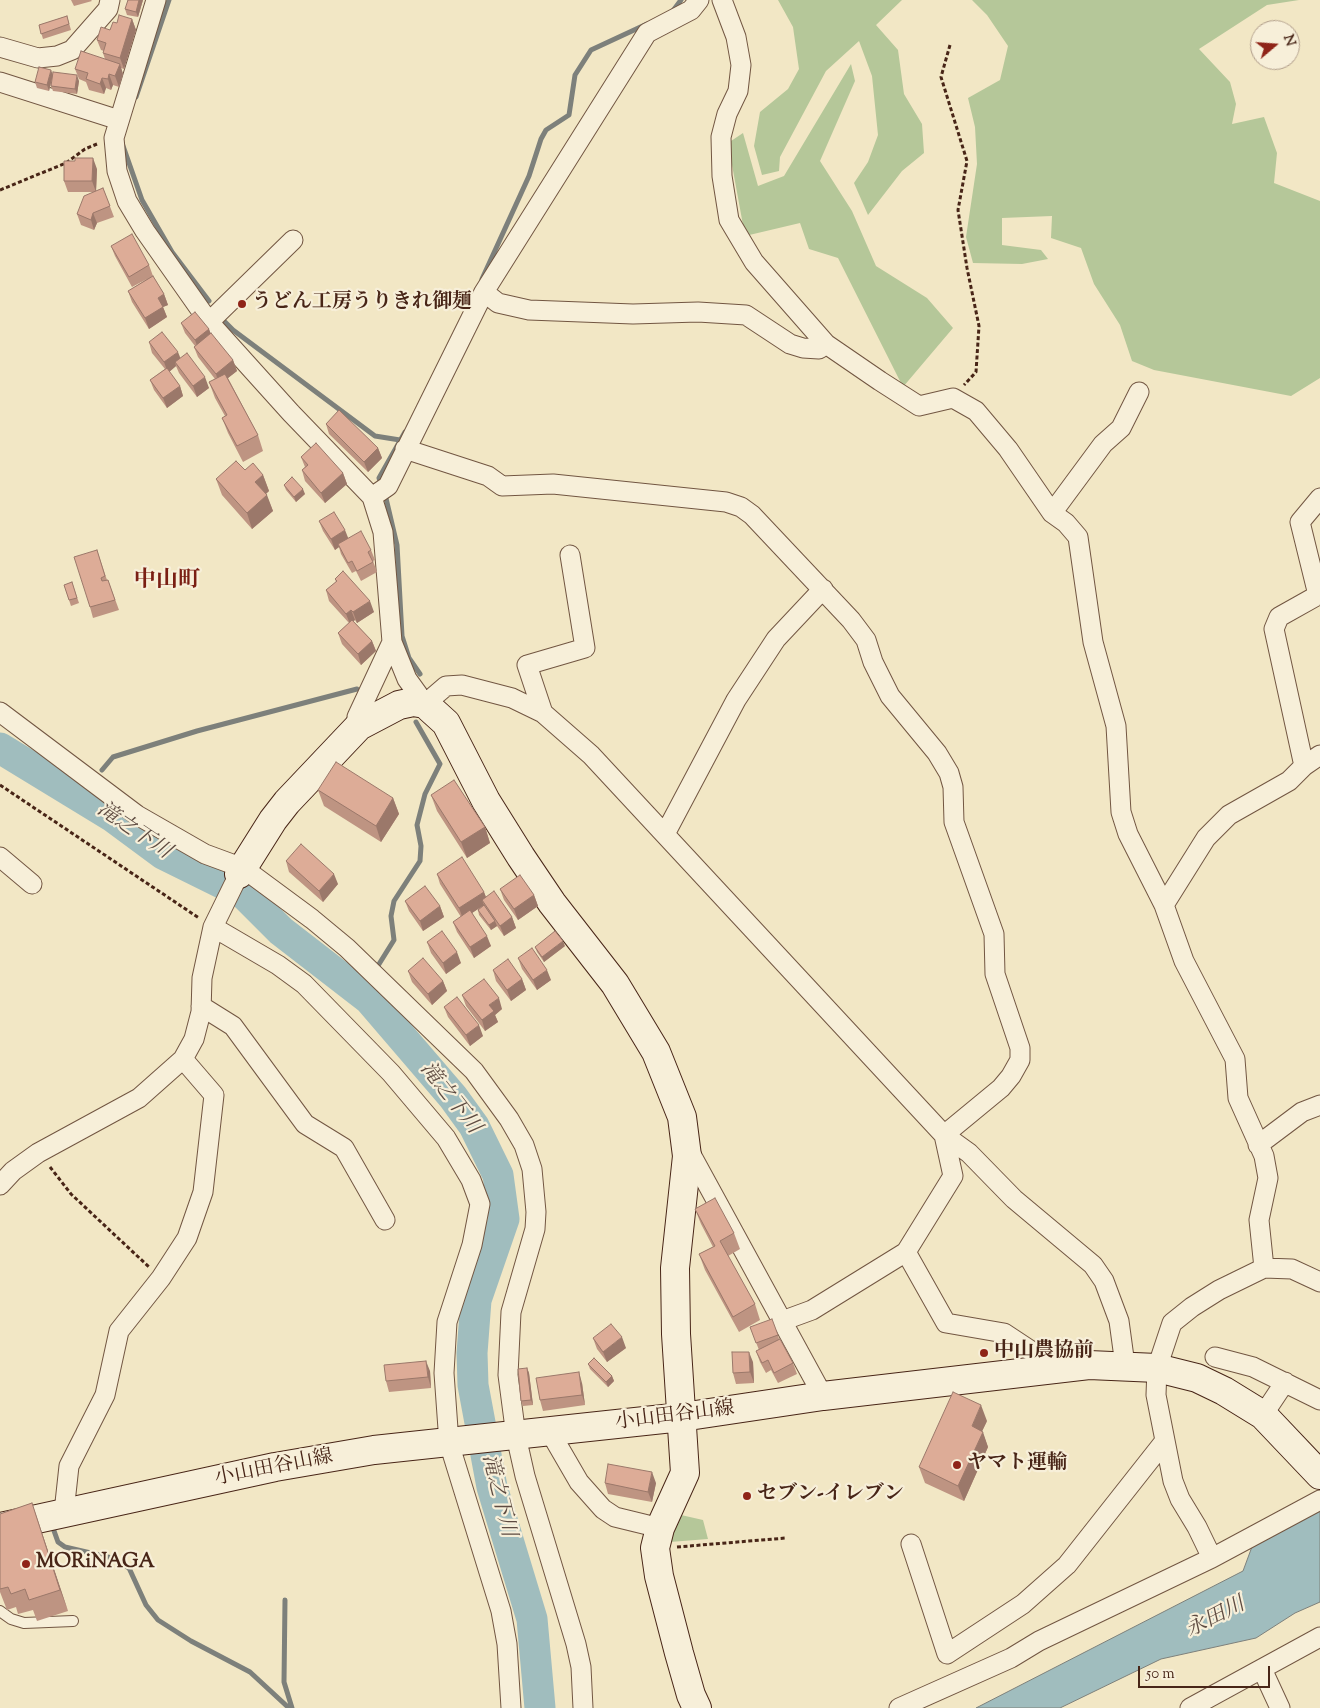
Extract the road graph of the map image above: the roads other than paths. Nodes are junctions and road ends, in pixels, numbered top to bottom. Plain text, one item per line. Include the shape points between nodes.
1 (110, 0) edge
2 (156, 0) edge
3 (698, 0) edge
4 (722, 0) edge
5 (0, 47) edge
6 (0, 82) edge
7 (117, 129) junction
8 (293, 240) dead end
9 (484, 292) junction
10 (209, 322) junction
11 (826, 344) junction
12 (1139, 392) dead end
13 (405, 449) junction
14 (379, 492) junction
15 (1320, 498) edge
16 (1052, 513) junction
17 (570, 555) dead end
18 (824, 589) junction
19 (1319, 594) edge
20 (392, 642) junction
21 (425, 704) junction
22 (0, 712) edge
23 (543, 713) junction
24 (360, 726) junction
25 (1320, 755) edge
26 (1304, 766) junction
27 (665, 834) junction
28 (0, 857) edge
29 (241, 871) junction
30 (32, 884) dead end
31 (1164, 906) junction
32 (215, 922) junction
33 (201, 1006) junction
34 (183, 1060) junction
35 (1320, 1105) edge
36 (944, 1136) junction
37 (1258, 1145) junction
38 (687, 1147) junction
39 (0, 1184) edge
40 (385, 1220) dead end
41 (906, 1252) junction
42 (1264, 1268) junction
43 (1320, 1282) edge
44 (782, 1320) junction
45 (1214, 1357) dead end
46 (1125, 1365) junction
47 (1057, 1368) junction
48 (1157, 1368) junction
49 (1285, 1382) junction
50 (823, 1396) junction
51 (1320, 1400) edge
52 (1263, 1415) junction
53 (682, 1417) junction
54 (550, 1432) junction
55 (512, 1436) junction
56 (1164, 1442) junction
57 (453, 1443) junction
58 (1320, 1475) edge
59 (1320, 1500) edge
60 (64, 1512) junction
61 (0, 1527) edge
62 (657, 1538) junction
63 (911, 1544) dead end
64 (1212, 1558) junction
65 (0, 1611) edge
66 (73, 1621) dead end
67 (1320, 1637) edge
68 (1262, 1669) junction
69 (511, 1708) edge
70 (583, 1708) edge
71 (697, 1708) edge
72 (899, 1708) edge
73 (1190, 1708) edge
74 (1280, 1708) edge

1 - 5 street via 108,9 72,50 38,58
2 - 7 street
3 - 9 street via 691,10 647,33
4 - 11 street via 736,37 741,66 738,91 721,137 722,176 729,220 754,262
6 - 7 street
7 - 10 street via 117,171 127,201
8 - 10 street
9 - 11 street via 498,303 528,310 746,315 790,344 819,349
9 - 13 street
10 - 14 street via 291,413
11 - 16 street via 919,406 953,398 976,411 1008,449
12 - 16 street via 1121,428 1103,444
13 - 14 street
13 - 18 street via 488,476 502,486 553,484 726,502 741,507
14 - 20 street
15 - 19 street via 1300,522
16 - 31 street via 1078,537 1094,642 1116,726 1121,812 1128,834
17 - 23 street via 585,648 528,665
18 - 27 street via 776,639 736,700
18 - 36 street via 866,640 890,696 950,773 954,822 994,934 995,974 1020,1048 1020,1060 1011,1076
19 - 26 street via 1280,617 1274,629
20 - 21 street via 407,678
20 - 24 street via 357,717
21 - 23 street via 446,686 462,685 512,698
21 - 24 main road via 399,705
21 - 38 main road via 446,723 486,801 521,857 615,984 639,1022 670,1083 682,1117
22 - 29 street via 137,815
23 - 27 street via 591,755
24 - 29 main road via 287,802
25 - 26 street
26 - 31 street via 1282,786 1229,815 1206,838
27 - 36 street
28 - 30 street
29 - 32 street
29 - 55 street via 312,919 365,965 474,1072 524,1145 535,1189 535,1229 511,1312 508,1375
31 - 37 street via 1184,961 1235,1059 1238,1098
32 - 33 street via 202,978
32 - 57 street via 304,984 391,1073 446,1138 471,1180 480,1204 472,1244 447,1322 444,1373
33 - 34 street via 194,1039
33 - 40 street via 233,1026 305,1124 344,1148
34 - 39 street via 139,1098 38,1152
34 - 60 street via 214,1095 204,1192 187,1238 161,1278 119,1331 105,1395 69,1466
35 - 37 street via 1302,1112
36 - 41 street via 952,1176
36 - 46 street via 969,1153 1014,1199 1092,1265 1104,1281 1119,1321
37 - 42 street via 1264,1156 1268,1178 1259,1220
38 - 44 street
38 - 53 main road via 675,1268
41 - 44 street via 812,1310
41 - 47 street via 946,1323 1004,1333
42 - 43 street via 1292,1269
42 - 48 street via 1219,1290 1172,1323
44 - 50 street
45 - 49 street via 1253,1367
46 - 47 main road, 小山田谷山線
46 - 48 main road, 小山田谷山線
47 - 50 main road, 小山田谷山線
48 - 52 main road, 小山田谷山線 via 1197,1378
48 - 56 street via 1156,1395
49 - 51 street
49 - 52 street
50 - 53 main road, 小山田谷山線
52 - 58 main road, 小山田谷山線
53 - 54 main road, 小山田谷山線
53 - 62 main road via 685,1473
54 - 55 main road, 小山田谷山線
54 - 62 street via 580,1482 603,1509
55 - 57 main road, 小山田谷山線
55 - 70 street via 576,1644 581,1666
56 - 63 street via 1067,1564 1023,1604 947,1654
56 - 64 street via 1180,1499
57 - 60 main road, 小山田谷山線 via 374,1450
57 - 69 street via 501,1611 508,1644
59 - 64 street
60 - 61 main road, 小山田谷山線
62 - 71 main road via 659,1576
64 - 72 street via 1039,1641 1011,1658
65 - 66 lane via 10,1619 24,1623
67 - 68 street
68 - 73 street
68 - 74 street

